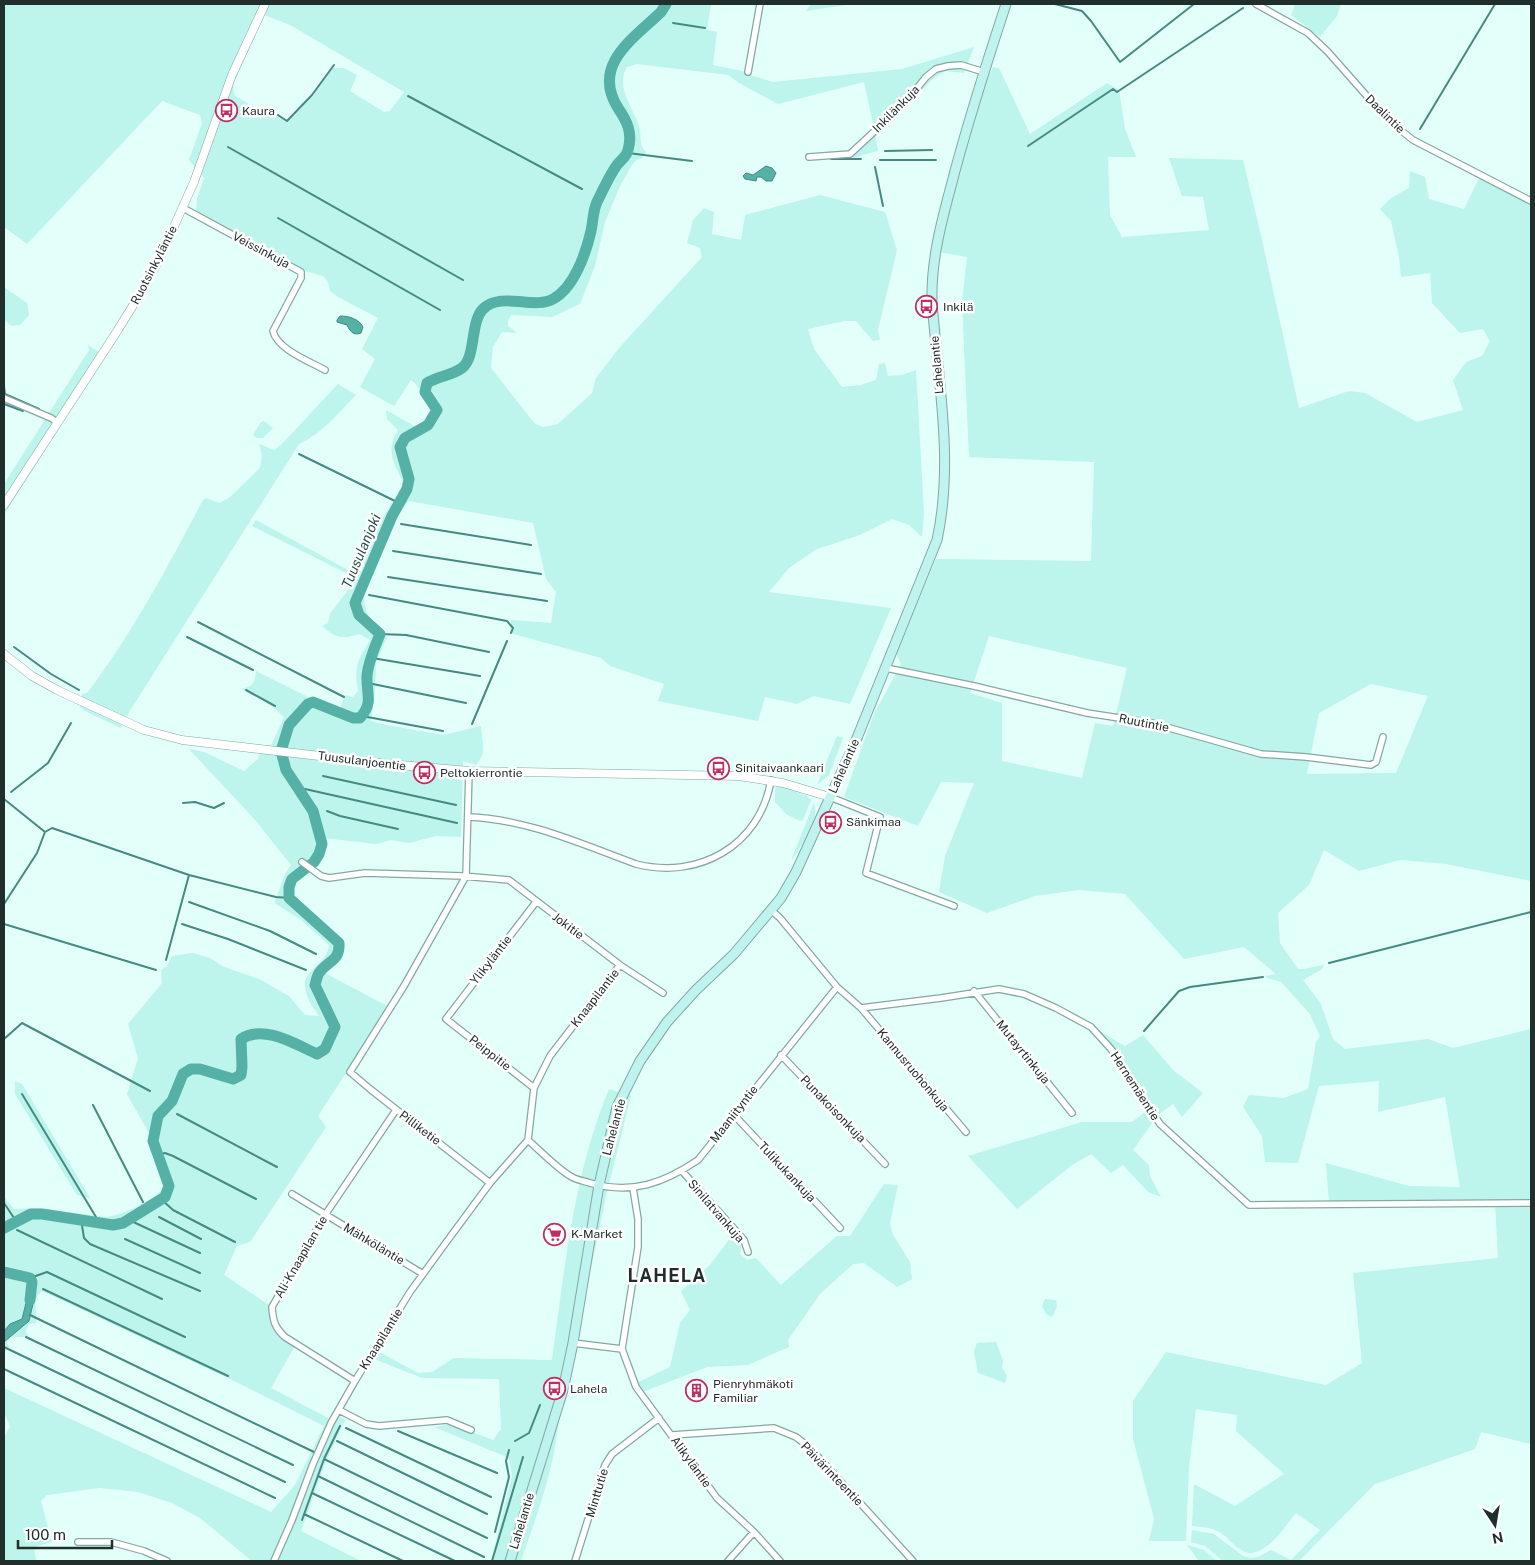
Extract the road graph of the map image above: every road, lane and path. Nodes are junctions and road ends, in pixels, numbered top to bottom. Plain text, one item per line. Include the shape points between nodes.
1 (264, 4) edge
2 (760, 4) edge
3 (1006, 4) edge
4 (1256, 4) edge
5 (748, 72) dead end
6 (984, 72) junction
7 (809, 157) dead end
8 (1531, 201) edge
9 (183, 208) junction
10 (325, 370) dead end
11 (4, 398) edge
12 (58, 422) junction
13 (4, 505) edge
14 (4, 654) edge
15 (886, 668) junction
16 (1382, 737) dead end
17 (469, 771) junction
18 (771, 780) junction
19 (830, 798) junction
20 (468, 817) junction
21 (302, 862) dead end
22 (466, 876) junction
23 (536, 902) junction
24 (954, 906) dead end
25 (771, 910) junction
26 (620, 965) junction
27 (837, 987) junction
28 (974, 992) junction
29 (664, 993) dead end
30 (860, 1008) junction
31 (446, 1019) joint
32 (781, 1055) junction
33 (534, 1088) junction
34 (396, 1110) junction
35 (1072, 1113) dead end
36 (734, 1115) junction
37 (966, 1132) dead end
38 (528, 1140) junction
39 (885, 1164) dead end
40 (682, 1171) junction
41 (490, 1183) junction
42 (599, 1185) junction
43 (633, 1188) junction
44 (292, 1194) dead end
45 (1531, 1203) edge
46 (325, 1215) junction
47 (840, 1228) dead end
48 (748, 1252) dead end
49 (423, 1274) junction
50 (573, 1343) junction
51 (622, 1349) junction
52 (355, 1381) junction
53 (339, 1410) junction
54 (659, 1418) junction
55 (471, 1430) dead end
56 (672, 1435) junction
57 (754, 1532) junction
58 (78, 1542) dead end
59 (167, 1561) edge
60 (274, 1561) edge
61 (510, 1561) edge
62 (575, 1561) edge
63 (728, 1561) edge
64 (780, 1561) edge
65 (913, 1561) edge

1 - 9 street, Ruotsinkyläntie via 232,75
2 - 5 street
3 - 6 main road, Lahelantie
4 - 8 street, Daalintie via 1308,33 1388,120 1413,140
6 - 7 street, Inkilänkuja via 961,65 936,69 850,154
6 - 15 main road, Lahelantie via 958,156 933,265 932,306 945,484 943,514 931,559
9 - 10 street, Veissinkuja via 301,272 301,278 273,331 275,338 286,348
9 - 12 street, Ruotsinkyläntie via 137,299
11 - 12 street
12 - 13 street, Ruotsinkyläntie
14 - 17 street, Tuusulanjoentie via 57,690 144,730 182,740
15 - 16 street, Ruutintie via 1087,713 1152,723 1261,754 1371,765 1376,762
15 - 19 main road, Lahelantie
17 - 18 street, Tuusulanjoentie via 739,776
17 - 20 street
18 - 19 street, Tuusulanjoentie
18 - 20 street via 763,808 747,832 717,856 684,868 651,868 540,829 514,822
19 - 24 street via 880,817 866,873
19 - 25 main road, Lahelantie via 796,872
20 - 22 street
21 - 22 street, Jokitie via 312,871 329,878 365,873
22 - 23 street, Jokitie via 509,880
22 - 34 street, Pilliketie via 404,986 350,1072
23 - 26 street, Jokitie
23 - 31 street, Ylikyläntie
25 - 27 street
25 - 42 main road, Lahelantie via 734,954 667,1022 640,1061 617,1107
26 - 29 street, Jokitie
26 - 33 street, Knaapilantie via 550,1056
27 - 30 street
27 - 32 street, Maaniityntie
28 - 30 street, Hernemäentie
28 - 35 street, Mutayrtinkuja
28 - 45 street, Hernemäentie via 999,988 1024,994 1090,1027 1111,1049 1160,1124 1249,1205
30 - 37 street, Kannusruohonkuja
31 - 33 street, Peippitie
32 - 36 street, Maaniityntie
32 - 39 street, Punakoisonkuja
33 - 38 street, Knaapilantie
34 - 41 street, Pilliketie
34 - 46 street, Ali-Knaapilan tie
36 - 40 street, Maaniityntie via 698,1160
36 - 47 street, Tulikukankuja
38 - 41 street, Knaapilantie
38 - 42 street via 571,1177
40 - 43 street, Maaniityntie
40 - 48 street, Sinilatvankuja via 744,1240
41 - 49 street, Knaapilantie
42 - 43 street, Maaniityntie
42 - 50 main road, Lahelantie
43 - 51 street, Alikyläntie via 638,1247
44 - 46 street, Mähköläntie
46 - 49 street, Mähköläntie
46 - 52 street, Ali-Knaapilan tie via 272,1307 273,1320 276,1329 285,1337
49 - 52 street, Knaapilantie
50 - 51 street
50 - 61 main road, Lahelantie via 563,1390
51 - 54 street, Alikyläntie via 636,1387
52 - 53 street, Knaapilantie
53 - 55 street via 366,1424 379,1426 446,1420
53 - 60 street, Knaapilantie via 313,1464
54 - 56 street, Alikyläntie
54 - 62 street, Minttutie via 612,1454 605,1465
56 - 57 street, Alikyläntie via 717,1498
56 - 65 street, Päivärinteentie via 774,1428 796,1437 810,1448
57 - 63 street
57 - 64 street, Alikyläntie
58 - 59 street via 110,1542

